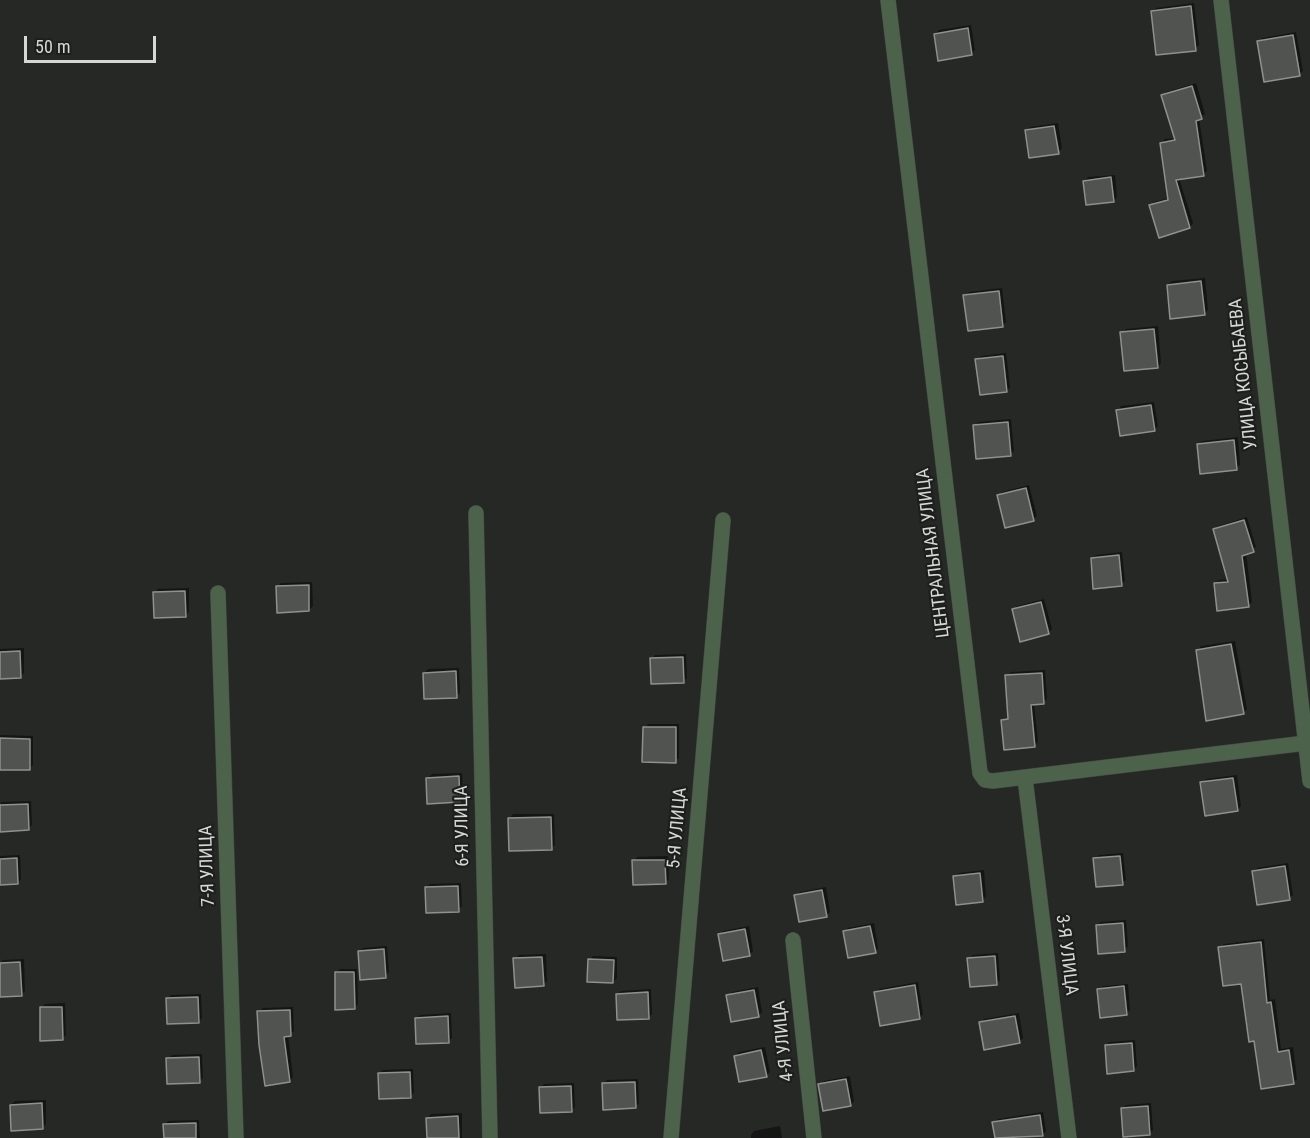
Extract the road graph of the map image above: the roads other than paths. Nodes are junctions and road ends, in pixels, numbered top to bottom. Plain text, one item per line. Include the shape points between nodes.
1 (888, 0) edge
2 (1221, 0) edge
3 (476, 513) dead end
4 (723, 520) dead end
5 (218, 593) dead end
6 (1305, 743) junction
7 (1024, 778) junction
8 (1310, 781) edge
9 (793, 940) dead end
10 (236, 1138) edge
11 (490, 1138) edge
12 (671, 1138) edge
13 (814, 1138) edge
14 (1069, 1138) edge

1 - 7 street, ЦЕНТРАЛЬНАЯ УЛИЦА via 980,773 993,782
2 - 6 street, УЛИЦА КОСЫБАЕВА
3 - 11 street, 6-Я УЛИЦА
4 - 12 street, 5-Я УЛИЦА
5 - 10 street, 7-Я УЛИЦА
6 - 7 street, ЦЕНТРАЛЬНАЯ УЛИЦА
6 - 8 street, УЛИЦА КОСЫБАЕВА
7 - 14 street, 3-Я УЛИЦА
9 - 13 street, 4-Я УЛИЦА

